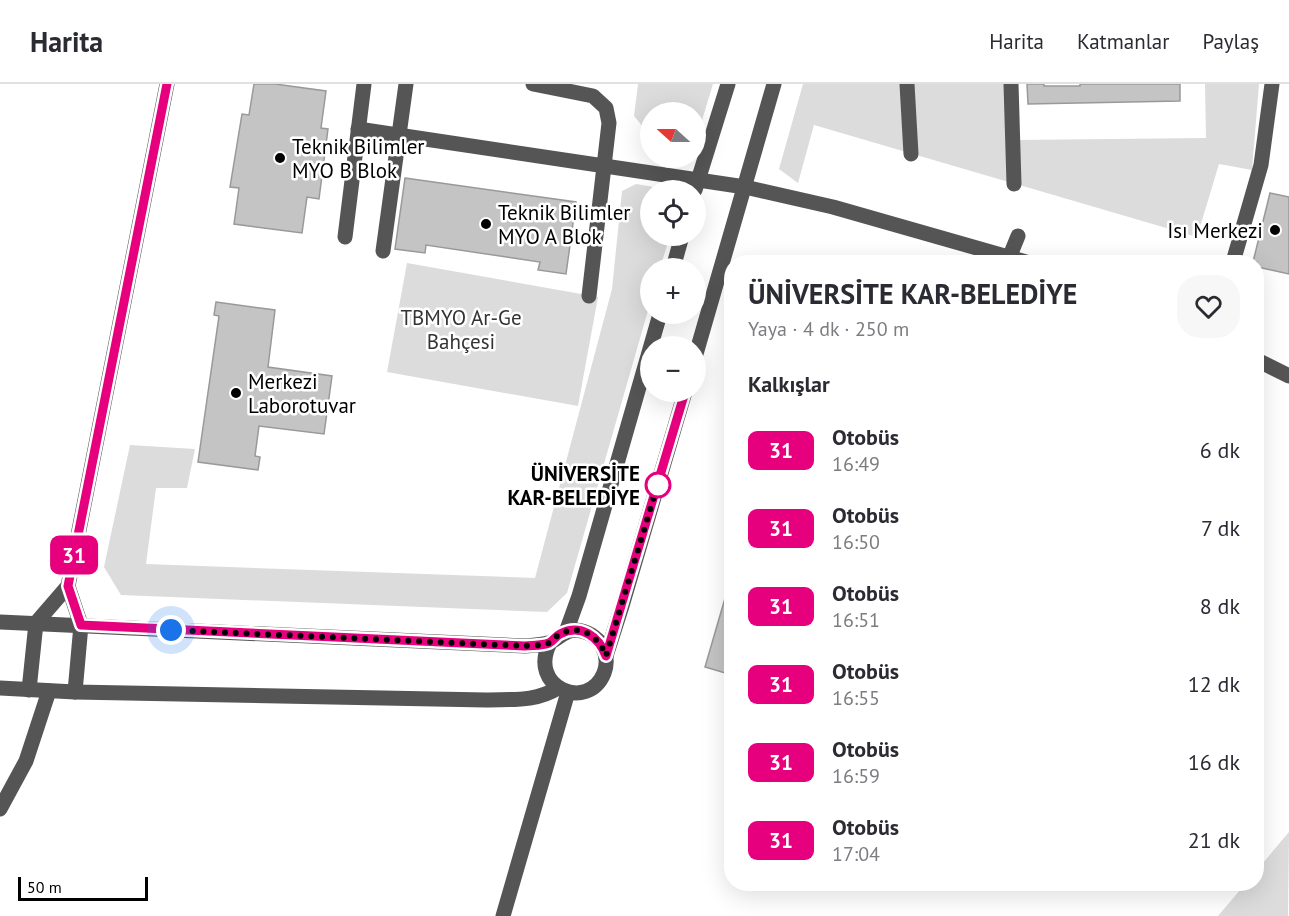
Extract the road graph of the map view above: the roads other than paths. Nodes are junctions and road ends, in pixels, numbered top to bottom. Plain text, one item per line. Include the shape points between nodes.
1 (167, 84) edge
2 (364, 84) edge
3 (406, 84) edge
4 (533, 84) edge
5 (728, 84) edge
6 (774, 84) edge
7 (907, 84) edge
8 (1011, 84) edge
9 (1272, 84) edge
10 (358, 129) junction
11 (399, 135) junction
12 (911, 154) dead end
13 (604, 165) junction
14 (674, 180) edge
15 (699, 180) edge
16 (1014, 184) dead end
17 (706, 185) edge
18 (745, 187) junction
19 (1018, 236) dead end
20 (345, 237) dead end
21 (383, 251) dead end
22 (725, 255) edge
23 (999, 255) edge
24 (1010, 255) edge
25 (1235, 255) edge
26 (724, 259) edge
27 (589, 296) dead end
28 (657, 324) edge
29 (701, 336) edge
30 (1264, 364) edge
31 (1289, 376) edge
32 (682, 402) edge
33 (68, 586) junction
34 (0, 622) edge
35 (36, 623) junction
36 (81, 625) junction
37 (566, 632) junction
38 (550, 643) junction
39 (606, 656) junction
40 (0, 688) edge
41 (29, 690) junction
42 (563, 690) junction
43 (49, 691) junction
44 (75, 692) junction
45 (0, 809) edge
46 (502, 916) edge

1 - 33 street
2 - 10 street
3 - 11 street
4 - 13 street via 593,96 606,108 609,123
5 - 15 street
6 - 18 street
7 - 12 street
8 - 16 street
9 - 25 street via 1261,165
10 - 11 street
10 - 20 street
11 - 13 street
11 - 21 street
13 - 14 street
13 - 27 street
17 - 18 street
18 - 22 street
18 - 23 street via 832,207
19 - 24 street
26 - 29 street
28 - 37 street
30 - 31 street
32 - 39 street
33 - 35 street
33 - 36 street
34 - 35 street
35 - 36 street
35 - 41 street
36 - 38 street via 443,643
36 - 44 street
37 - 38 street
37 - 39 street via 577,630 592,635
38 - 42 street via 545,652 546,672
39 - 42 street via 603,676 597,684 578,693
40 - 41 street
41 - 43 street
42 - 44 street via 532,699 486,700
42 - 46 street
43 - 44 street
43 - 45 street via 26,760

